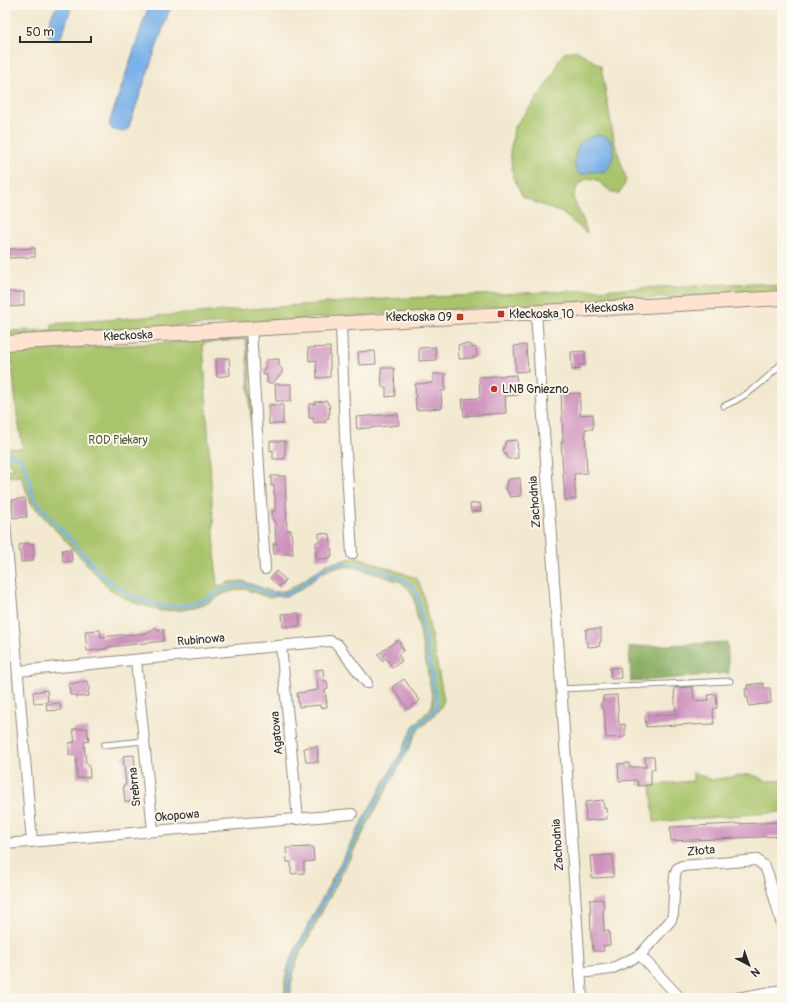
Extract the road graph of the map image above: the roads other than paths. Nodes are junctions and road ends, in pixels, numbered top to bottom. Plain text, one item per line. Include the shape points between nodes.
1 (782, 298) edge
2 (536, 312) junction
3 (341, 324) junction
4 (251, 329) junction
5 (5, 343) edge
6 (782, 364) edge
7 (724, 406) dead end
8 (5, 522) edge
9 (352, 554) dead end
10 (265, 569) dead end
11 (281, 646) junction
12 (136, 660) junction
13 (18, 671) junction
14 (730, 680) dead end
15 (367, 683) dead end
16 (561, 689) junction
17 (144, 741) junction
18 (104, 745) dead end
19 (352, 814) dead end
20 (298, 819) junction
21 (152, 831) junction
22 (32, 842) junction
23 (5, 844) edge
24 (782, 925) edge
25 (640, 956) junction
26 (580, 973) junction
27 (782, 990) edge
28 (582, 998) edge
29 (680, 998) edge
30 (738, 998) edge

1 - 2 main road, Kłeckoska
2 - 3 main road, Kłeckoska
2 - 16 street, Zachodnia
3 - 4 main road, Kłeckoska
3 - 9 street
4 - 5 main road, Kłeckoska
4 - 10 street
6 - 7 lane via 766,380
8 - 13 street
11 - 12 street, Rubinowa
11 - 15 street, Rubinowa via 330,641 338,644
11 - 20 street, Agatowa
12 - 13 street, Rubinowa
12 - 17 street, Srebrna
13 - 22 street
14 - 16 lane
16 - 26 street, Zachodnia
17 - 18 lane
17 - 21 street, Srebrna
19 - 20 street, Okopowa
20 - 21 street, Okopowa
21 - 22 street, Okopowa
22 - 23 street, Okopowa
24 - 25 street, Złota via 768,874 757,860 682,866 675,874 672,920
25 - 26 street, Złota via 611,969
25 - 29 street
26 - 28 street, Zachodnia
27 - 30 street

